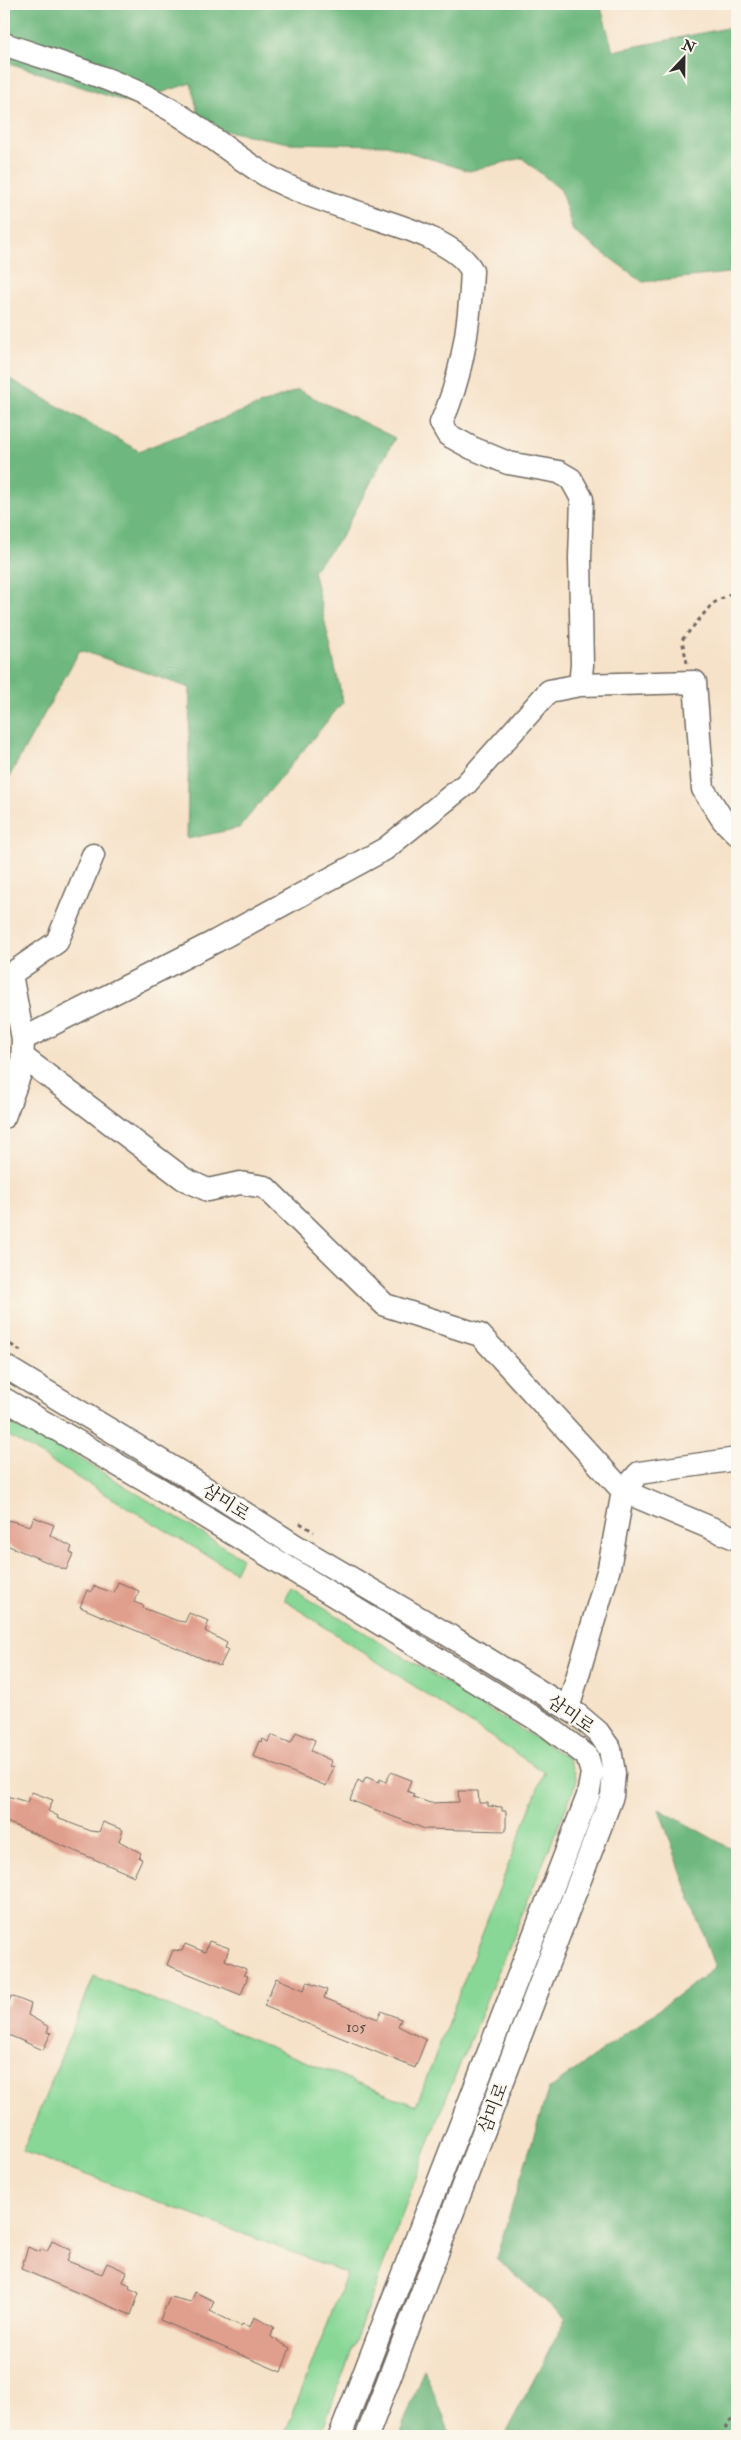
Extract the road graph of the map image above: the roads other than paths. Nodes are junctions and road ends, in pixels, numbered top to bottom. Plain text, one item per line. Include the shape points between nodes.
1 (4, 44) edge
2 (580, 684) junction
3 (737, 834) edge
4 (93, 855) dead end
5 (23, 1048) junction
6 (4, 1117) edge
7 (4, 1366) edge
8 (4, 1399) edge
9 (737, 1459) edge
10 (624, 1491) junction
11 (737, 1539) edge
12 (568, 1709) junction
13 (340, 2436) edge
14 (367, 2436) edge

1 - 2 street via 124,85 167,107 270,177 320,200 432,240 453,249 467,261 472,271 464,347 448,409 441,423 448,435 508,463 559,472 571,479 582,499
2 - 3 street via 694,682 703,789 723,820
2 - 5 street via 549,690 466,784 385,849
4 - 5 street via 57,942 11,974
5 - 6 street via 22,1068
5 - 10 street via 184,1179 208,1190 240,1183 265,1188 385,1305 480,1335
7 - 12 street, 삼미로
8 - 13 street, 삼미로 via 156,1487 546,1725 587,1756 592,1773 588,1796
9 - 10 street via 638,1473
10 - 11 street
10 - 12 street via 609,1568
12 - 14 street, 삼미로 via 598,1732 610,1749 614,1773 612,1796

